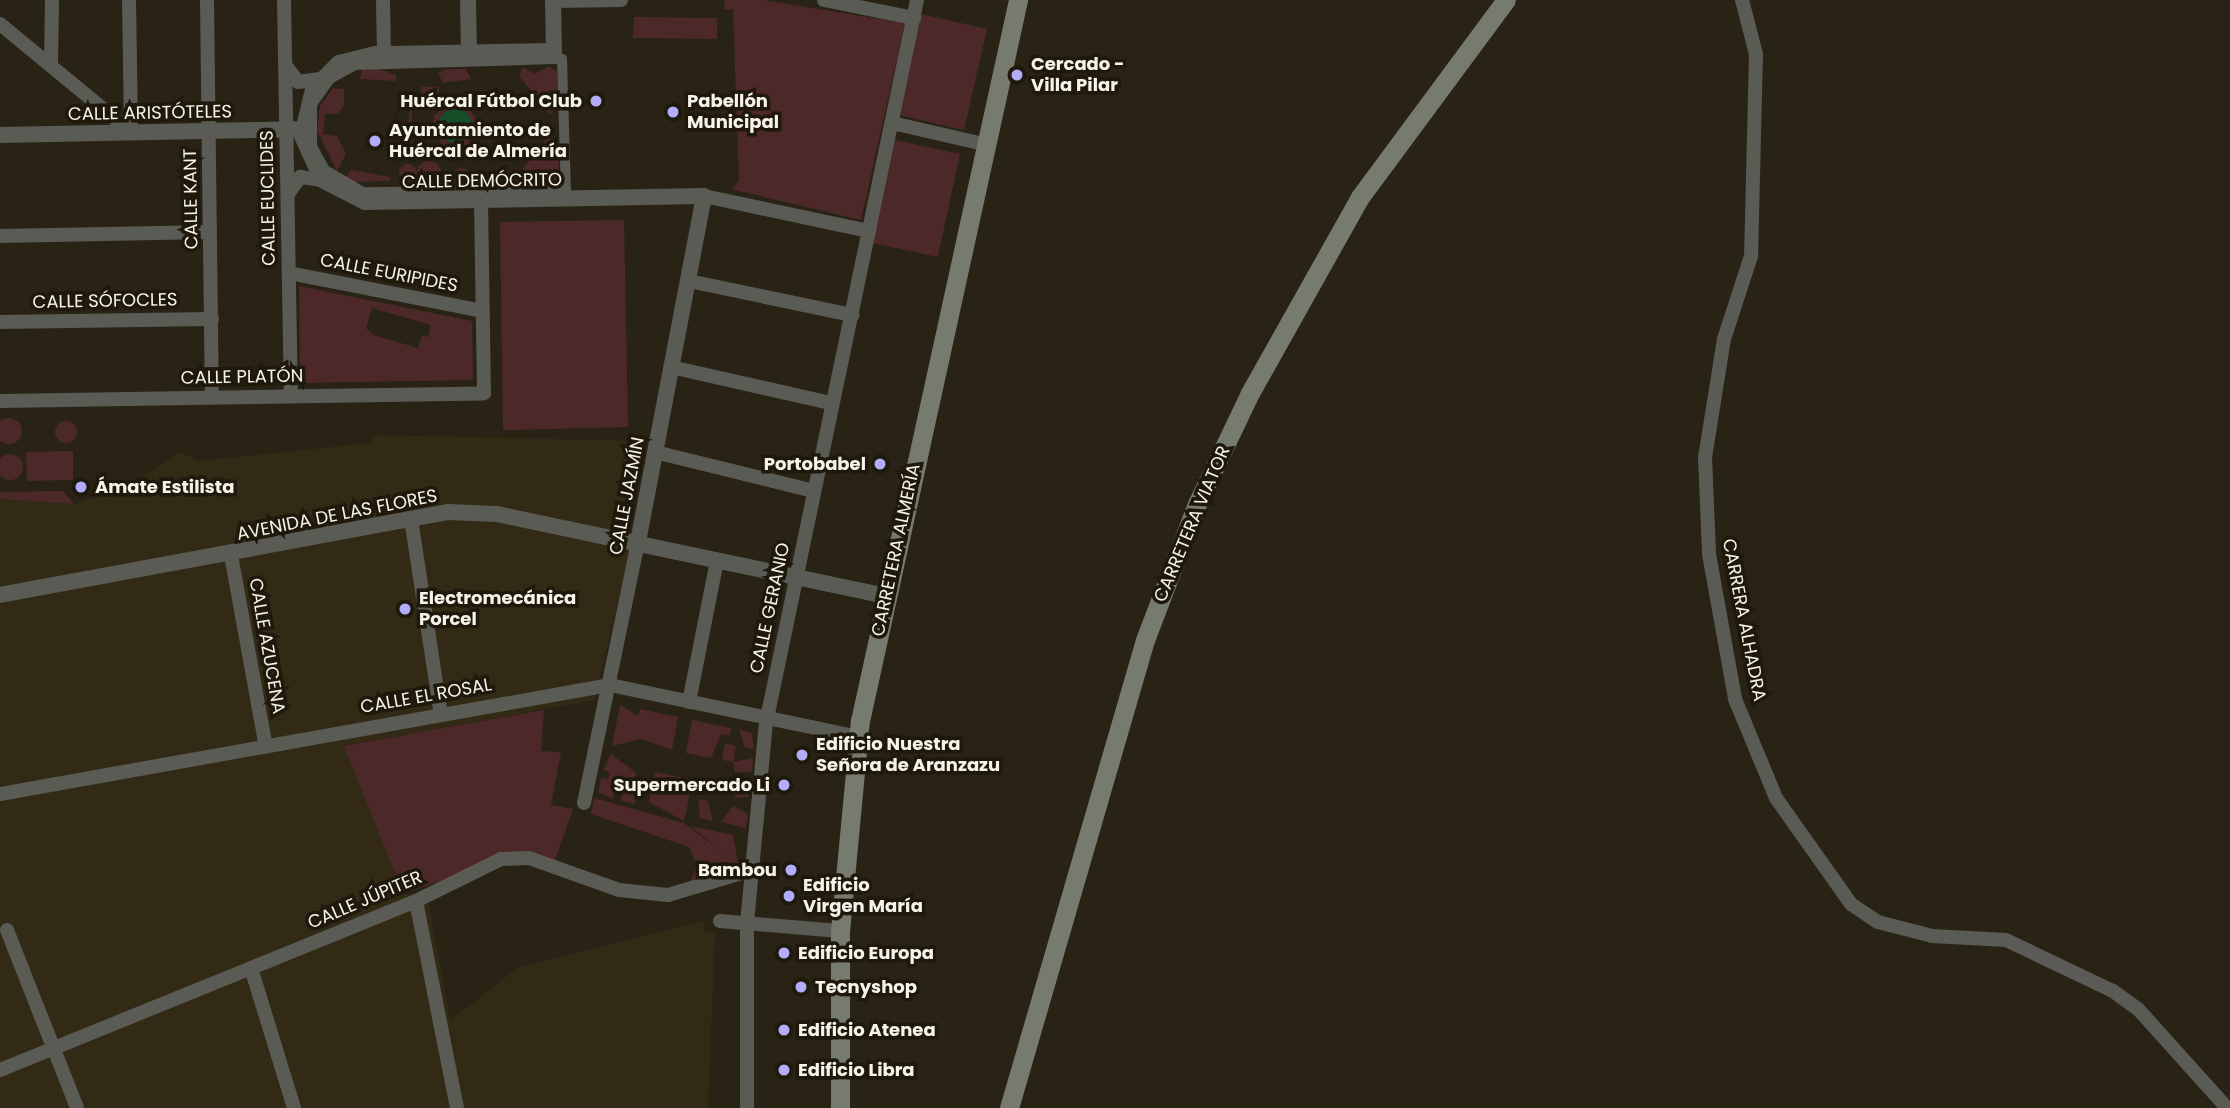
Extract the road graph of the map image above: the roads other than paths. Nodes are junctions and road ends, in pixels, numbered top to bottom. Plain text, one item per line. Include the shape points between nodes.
1 (52, 0) edge
2 (129, 0) edge
3 (207, 0) edge
4 (284, 0) edge
5 (383, 0) edge
6 (468, 0) edge
7 (553, 0) edge
8 (621, 0) edge
9 (824, 0) edge
10 (917, 0) edge
11 (1018, 0) edge
12 (1506, 0) edge
13 (1742, 0) edge
14 (914, 18) junction
15 (0, 24) edge
16 (469, 52) junction
17 (384, 54) junction
18 (285, 61) junction
19 (51, 64) junction
20 (320, 79) junction
21 (312, 104) joint
22 (892, 123) junction
23 (294, 130) junction
24 (209, 131) junction
25 (131, 132) junction
26 (0, 135) edge
27 (984, 144) junction
28 (322, 180) junction
29 (704, 196) junction
30 (288, 200) junction
31 (481, 201) junction
32 (869, 230) junction
33 (210, 232) junction
34 (0, 236) edge
35 (289, 273) junction
36 (689, 281) junction
37 (482, 311) junction
38 (852, 315) junction
39 (212, 319) junction
40 (0, 322) edge
41 (671, 367) junction
42 (291, 396) junction
43 (212, 397) junction
44 (0, 401) edge
45 (831, 403) junction
46 (655, 453) junction
47 (814, 491) junction
48 (411, 519) junction
49 (638, 543) junction
50 (232, 555) junction
51 (717, 560) junction
52 (795, 576) junction
53 (0, 595) edge
54 (885, 596) junction
55 (610, 685) junction
56 (689, 702) junction
57 (441, 714) junction
58 (767, 718) junction
59 (858, 737) junction
60 (265, 743) junction
61 (0, 794) edge
62 (584, 803) dead end
63 (752, 870) junction
64 (416, 901) junction
65 (720, 920) dead end
66 (747, 923) junction
67 (7, 930) dead end
68 (840, 932) junction
69 (251, 968) junction
70 (58, 1047) junction
71 (0, 1070) edge
72 (77, 1108) edge
73 (294, 1108) edge
74 (457, 1108) edge
75 (747, 1108) edge
76 (840, 1108) edge
77 (1009, 1108) edge
78 (2228, 1108) edge

1 - 19 street
2 - 25 street
3 - 24 street, CALLE KANT
4 - 18 street, CALLE EUCLIDES
5 - 17 street
6 - 16 street
7 - 8 street
7 - 16 street via 554,51
9 - 14 street
10 - 14 street, CALLE GERANIO
11 - 27 main road, CARRETERA ALMERÍA
12 - 77 main road, CARRETERA VIATOR via 1360,197 1250,393 1197,504 1145,640
13 - 78 street, CARRERA ALHADRA via 1756,54 1751,256 1724,340 1705,457 1709,554 1735,699 1776,798 1851,904 1878,922 1932,936 2006,940 2113,991 2138,1009
14 - 22 street, CALLE GERANIO
15 - 19 street
16 - 17 street
17 - 20 street via 351,58
18 - 20 street via 298,82
18 - 23 street, CALLE EUCLIDES
19 - 25 street
20 - 23 street
21 - 21 street via 331,79 365,62 562,59 566,190 352,189 316,156 308,132
22 - 27 street
22 - 32 street, CALLE GERANIO
23 - 24 street, CALLE ARISTÓTELES
23 - 28 street
23 - 30 street, CALLE EUCLIDES
24 - 25 street, CALLE ARISTÓTELES
24 - 33 street, CALLE KANT
25 - 26 street, CALLE ARISTÓTELES
27 - 54 main road, CARRETERA ALMERÍA
28 - 30 street via 300,177
28 - 31 street, CALLE DEMÓCRITO via 365,202
29 - 31 street, CALLE DEMÓCRITO
29 - 32 street
29 - 36 street, CALLE JAZMÍN
30 - 35 street, CALLE EUCLIDES
31 - 37 street
32 - 38 street, CALLE GERANIO
33 - 34 street
33 - 39 street, CALLE KANT
35 - 37 street, CALLE EURIPIDES
35 - 42 street, CALLE EUCLIDES
36 - 38 street
36 - 41 street, CALLE JAZMÍN
37 - 42 street, CALLE PLATÓN via 484,393
38 - 45 street, CALLE GERANIO
39 - 40 street, CALLE SÓFOCLES
39 - 43 street, CALLE KANT
41 - 45 street
41 - 46 street, CALLE JAZMÍN
42 - 43 street, CALLE PLATÓN
43 - 44 street, CALLE PLATÓN
45 - 47 street, CALLE GERANIO
46 - 47 street
46 - 49 street, CALLE JAZMÍN
47 - 52 street, CALLE GERANIO
48 - 49 street, AVENIDA DE LAS FLORES via 448,512 497,514
48 - 50 street, AVENIDA DE LAS FLORES
48 - 57 street
49 - 51 street, AVENIDA DE LAS FLORES
49 - 55 street, CALLE JAZMÍN
50 - 53 street, AVENIDA DE LAS FLORES
50 - 60 street, CALLE AZUCENA
51 - 52 street, AVENIDA DE LAS FLORES
51 - 56 street
52 - 54 street, AVENIDA DE LAS FLORES
52 - 58 street, CALLE GERANIO
54 - 59 main road, CARRETERA ALMERÍA
55 - 56 street, CALLE EL ROSAL
55 - 57 street, CALLE EL ROSAL
55 - 62 street, CALLE JAZMÍN
56 - 58 street, CALLE EL ROSAL
57 - 60 street, CALLE EL ROSAL
58 - 59 street, CALLE EL ROSAL
58 - 63 street, CALLE GERANIO
59 - 68 main road, CARRETERA ALMERÍA
60 - 61 street, CALLE EL ROSAL
63 - 64 street, CALLE JÚPITER via 668,895 619,890 515,856
63 - 66 street, CALLE GERANIO
64 - 69 street, CALLE JÚPITER
64 - 74 street
65 - 66 street
66 - 68 street
66 - 75 street, CALLE GERANIO
67 - 70 street
68 - 76 main road, CARRETERA ALMERÍA
69 - 70 street, CALLE JÚPITER
69 - 73 street
70 - 71 street, CALLE JÚPITER
70 - 72 street

